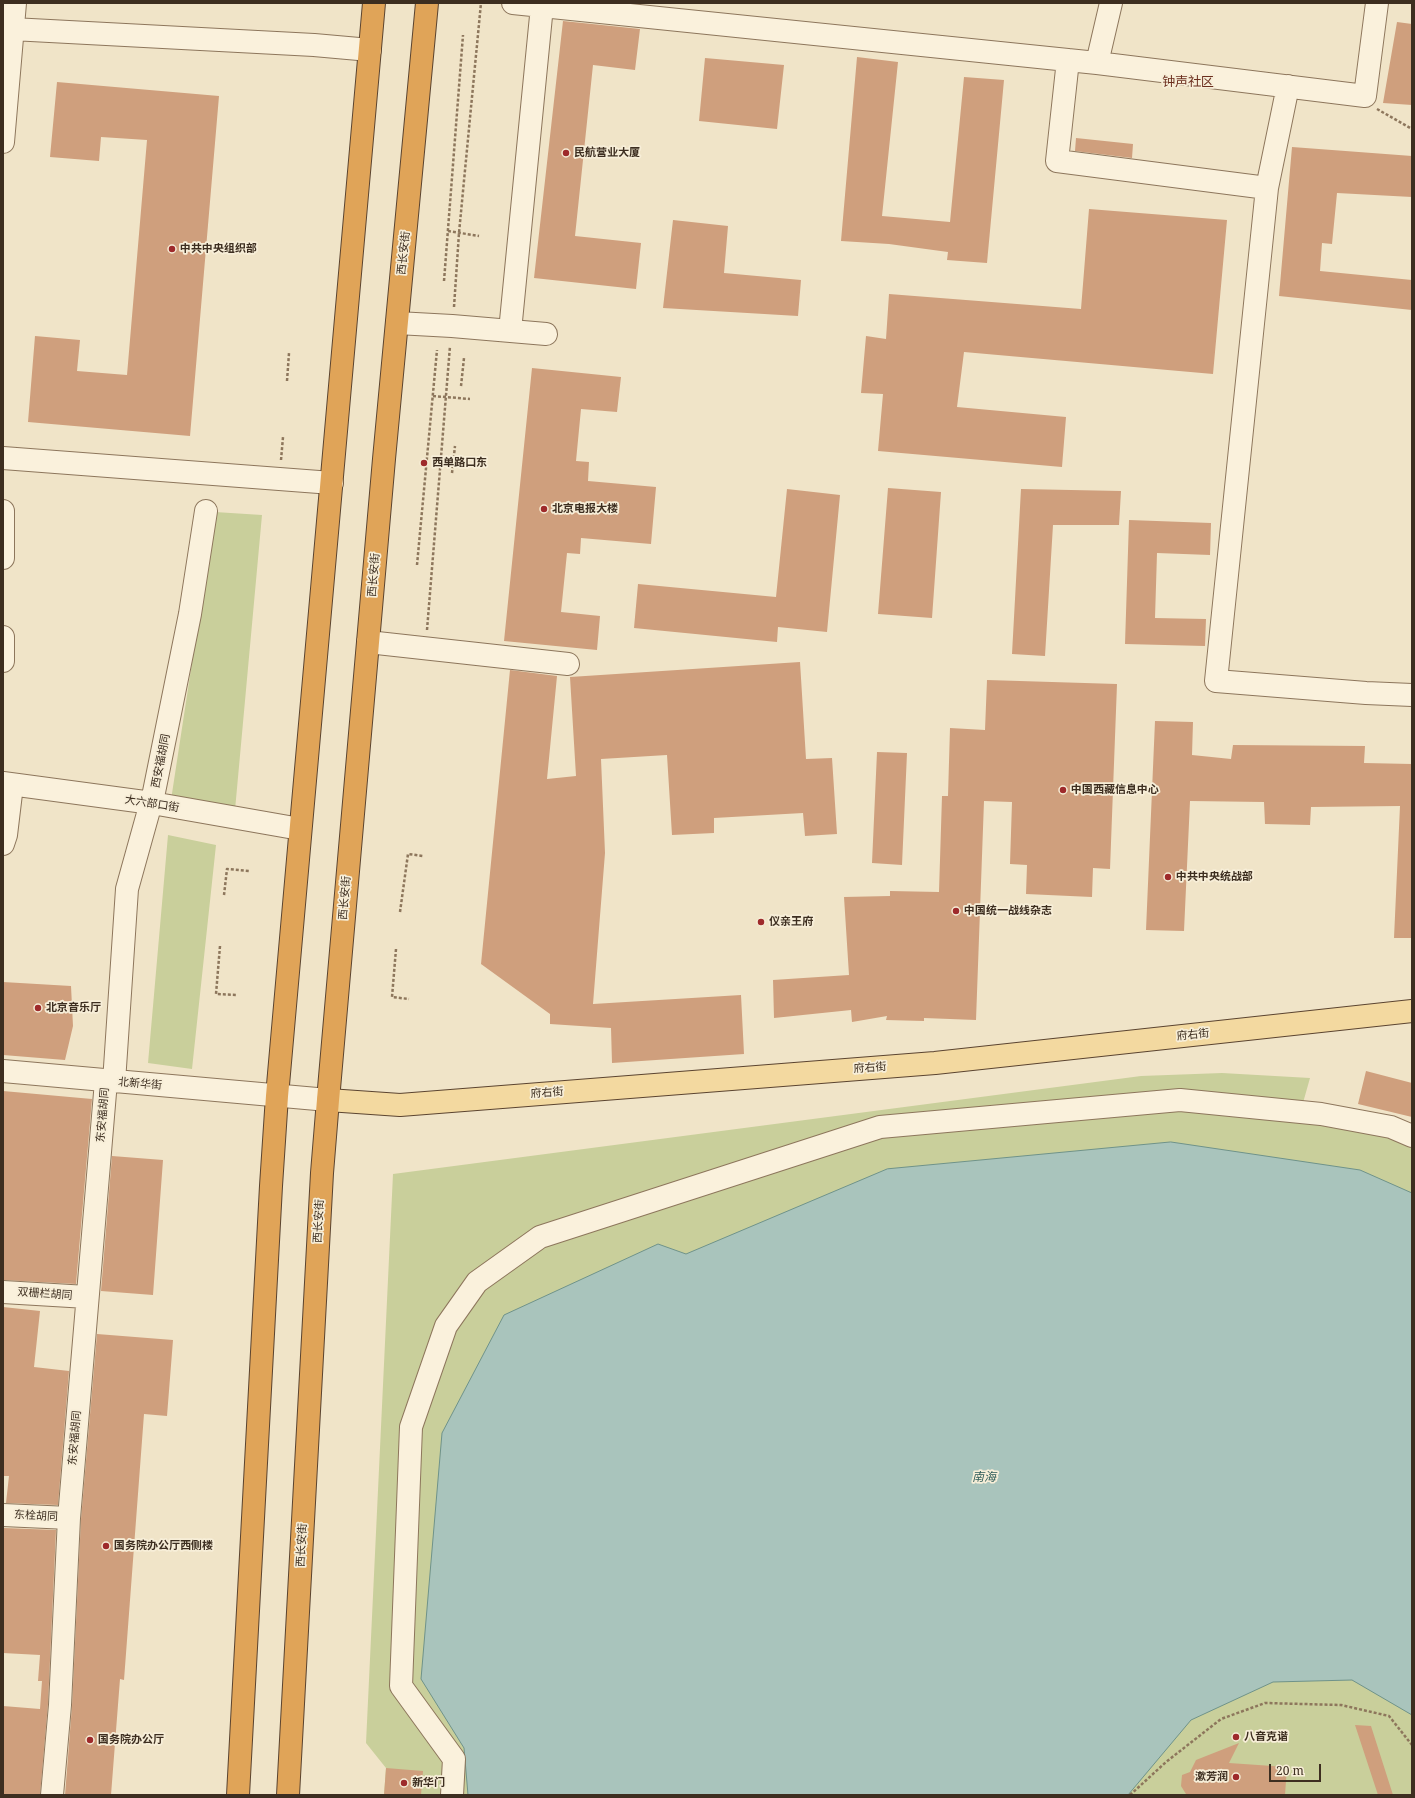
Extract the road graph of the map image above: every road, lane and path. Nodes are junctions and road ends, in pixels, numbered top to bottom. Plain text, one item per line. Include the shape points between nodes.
1 (15, 3) edge
2 (374, 3) edge
3 (427, 3) edge
4 (513, 3) edge
5 (1111, 3) edge
6 (1377, 3) edge
7 (542, 6) junction
8 (12, 29) junction
9 (463, 35) dead end
10 (370, 50) junction
11 (1068, 60) junction
12 (1097, 64) junction
13 (1288, 86) junction
14 (1375, 104) dead end
15 (1412, 129) edge
16 (3, 142) edge
17 (1267, 188) junction
18 (448, 231) junction
19 (479, 236) dead end
20 (444, 281) dead end
21 (397, 323) junction
22 (510, 331) junction
23 (546, 334) dead end
24 (437, 350) dead end
25 (289, 353) dead end
26 (464, 358) dead end
27 (287, 380) dead end
28 (461, 386) dead end
29 (433, 396) junction
30 (470, 399) dead end
31 (283, 437) dead end
32 (455, 446) dead end
33 (3, 458) edge
34 (281, 464) dead end
35 (452, 472) dead end
36 (332, 483) junction
37 (3, 511) edge
38 (206, 511) dead end
39 (3, 558) edge
40 (417, 565) dead end
41 (3, 638) edge
42 (368, 642) junction
43 (3, 661) edge
44 (568, 664) dead end
45 (1412, 695) edge
46 (7, 784) edge
47 (152, 803) junction
48 (300, 829) junction
49 (3, 844) edge
50 (423, 856) dead end
51 (249, 871) dead end
52 (224, 895) dead end
53 (400, 912) dead end
54 (220, 946) dead end
55 (396, 949) dead end
56 (237, 995) dead end
57 (409, 999) dead end
58 (1412, 1011) edge
59 (3, 1071) edge
60 (110, 1081) junction
61 (277, 1096) junction
62 (328, 1100) junction
63 (1412, 1136) edge
64 (3, 1292) edge
65 (87, 1297) junction
66 (3, 1515) edge
67 (68, 1518) junction
68 (1412, 1745) edge
69 (52, 1795) edge
70 (238, 1795) edge
71 (288, 1795) edge
72 (452, 1795) edge
73 (1130, 1795) edge

1 - 8 street
2 - 10 highway
3 - 21 highway, 西长安街
4 - 7 street
5 - 12 street
6 - 13 street via 1365,96
7 - 11 street
7 - 22 street
8 - 10 street
8 - 16 street
9 - 18 path
10 - 36 highway
11 - 12 street
11 - 17 street via 1057,161
12 - 13 street
13 - 17 street
14 - 15 path via 1377,110
17 - 45 street via 1216,681
18 - 19 path
18 - 20 path
21 - 22 street
21 - 42 highway, 西长安街
22 - 23 street
24 - 29 path
25 - 27 path
26 - 28 path
29 - 30 path
29 - 40 path
31 - 34 path
32 - 35 path
33 - 36 street
36 - 48 highway
37 - 39 street
38 - 47 street, 西安福胡同 via 190,614
41 - 43 street
42 - 44 street
42 - 62 highway, 西长安街
46 - 47 street, 大六部口街
46 - 49 street via 6,835
47 - 48 street, 大六部口街
47 - 60 street, 西安福胡同 via 127,889
48 - 61 highway
50 - 53 path via 408,854
51 - 52 path via 227,869
54 - 56 path via 216,994
55 - 57 path via 392,997
58 - 62 main road, 府右街 via 935,1063 400,1105
59 - 60 street, 北新华街
60 - 61 street, 北新华街
60 - 65 street, 东安福胡同
61 - 62 street, 北新华街
61 - 70 highway
62 - 71 highway, 西长安街
63 - 72 street via 1391,1128 1321,1114 1180,1100 880,1127 540,1237 477,1282 446,1326 411,1427 401,1686 454,1759
64 - 65 street, 双栅栏胡同
65 - 67 street, 东安福胡同
66 - 67 street, 东栓胡同
67 - 69 street, 东安福胡同 via 60,1704
68 - 73 path via 1389,1716 1341,1705 1265,1703 1221,1719 1166,1762

